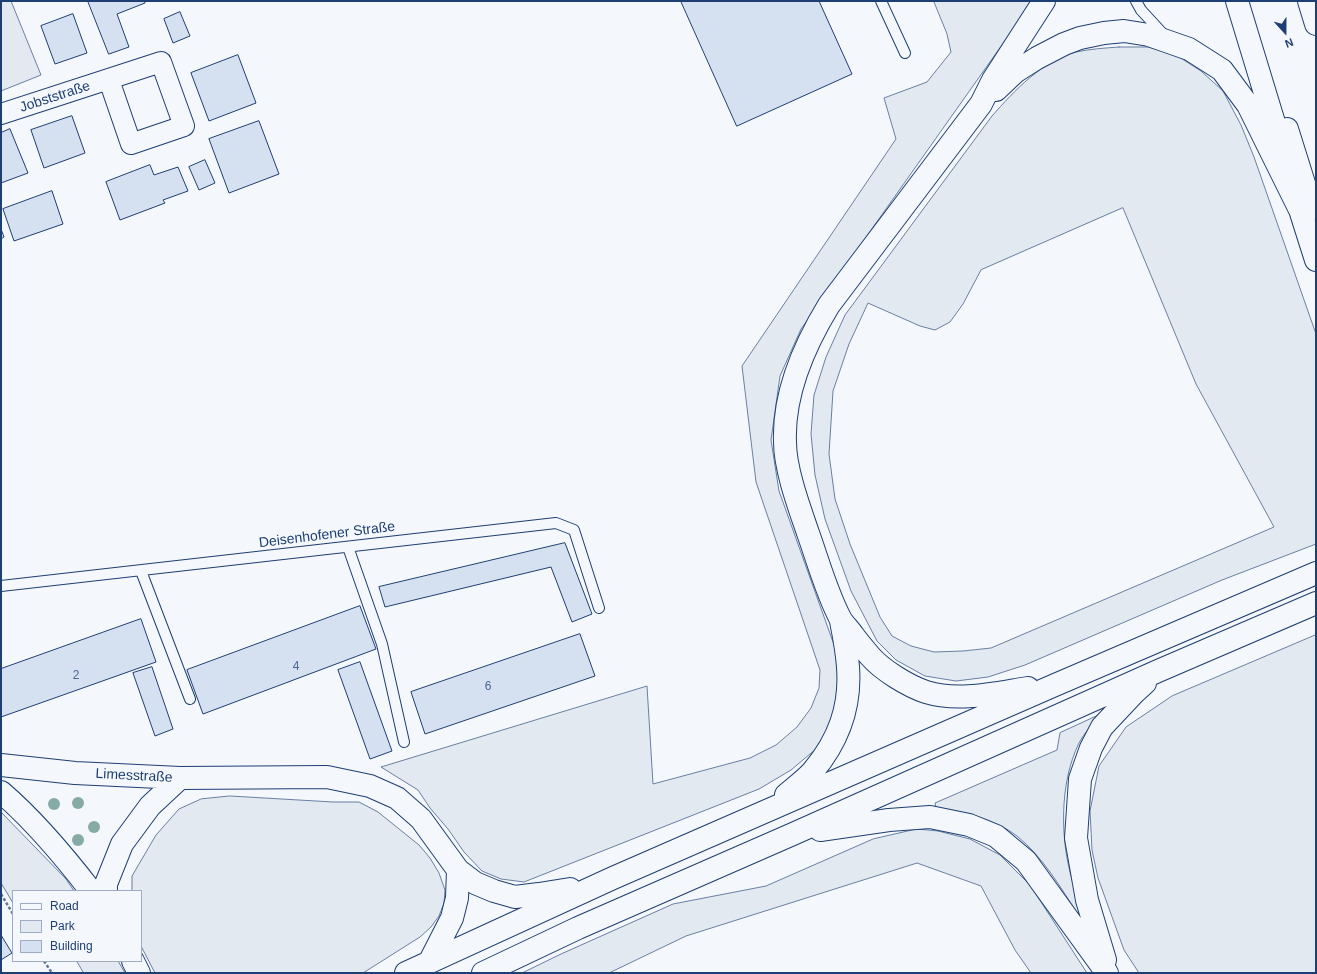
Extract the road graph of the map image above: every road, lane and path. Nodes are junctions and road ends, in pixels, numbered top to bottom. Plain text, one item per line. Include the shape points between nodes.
1 (881, 1) edge
2 (1044, 1) edge
3 (1136, 1) edge
4 (1238, 1) edge
5 (1250, 1) edge
6 (1309, 1) edge
7 (1316, 24) edge
8 (1172, 42) junction
9 (904, 53) dead end
10 (109, 80) dead end
11 (981, 104) junction
12 (1, 114) edge
13 (1299, 208) junction
14 (1316, 221) edge
15 (1316, 260) edge
16 (348, 547) junction
17 (141, 571) junction
18 (1316, 573) edge
19 (1, 586) edge
20 (1316, 603) edge
21 (599, 608) dead end
22 (841, 619) junction
23 (1158, 671) junction
24 (1055, 685) junction
25 (190, 699) dead end
26 (404, 742) dead end
27 (1, 765) edge
28 (180, 778) junction
29 (1, 792) edge
30 (772, 808) junction
31 (793, 834) junction
32 (458, 870) junction
33 (613, 878) junction
34 (90, 890) edge
35 (106, 890) edge
36 (1, 894) edge
37 (12, 912) edge
38 (430, 961) junction
39 (45, 962) edge
40 (134, 962) edge
41 (52, 973) edge
42 (139, 973) edge
43 (406, 973) edge
44 (483, 973) edge
45 (1108, 973) edge

1 - 9 lane
2 - 11 main road via 993,80
3 - 8 lane via 1157,29
4 - 13 main road
5 - 14 main road
6 - 7 main road
8 - 11 main road via 1124,31 1104,32 1080,38 1037,58 1015,72
8 - 13 main road via 1189,49 1222,70 1248,105
10 - 12 street, Jobststraße
11 - 22 main road via 829,306 801,359 792,387 786,425 787,459 802,517
13 - 15 main road
16 - 17 lane, Deisenhofener Straße
16 - 21 lane, Deisenhofener Straße via 556,524 574,530
16 - 26 lane via 382,644
17 - 19 lane, Deisenhofener Straße
17 - 25 lane
18 - 24 main road
20 - 23 main road
22 - 24 main road via 870,657 886,670 925,692 947,697
22 - 30 main road via 848,666 845,714 831,747 812,772
23 - 31 main road
23 - 45 main road via 1132,694 1102,727 1080,779 1076,838 1087,900
24 - 30 main road
27 - 28 main road, Limesstraße via 75,773
28 - 32 main road via 327,777 370,786 397,798 421,819
28 - 35 main road, Limesstraße via 150,806 122,844
29 - 34 main road via 66,858
30 - 33 main road
31 - 44 main road via 585,924
31 - 45 main road via 889,820 930,817 969,825 996,836 1026,861
32 - 33 main road via 476,883 514,897 565,890
32 - 38 main road via 457,898 452,918
33 - 38 main road
36 - 37 path
38 - 43 main road
39 - 41 path
40 - 42 main road

